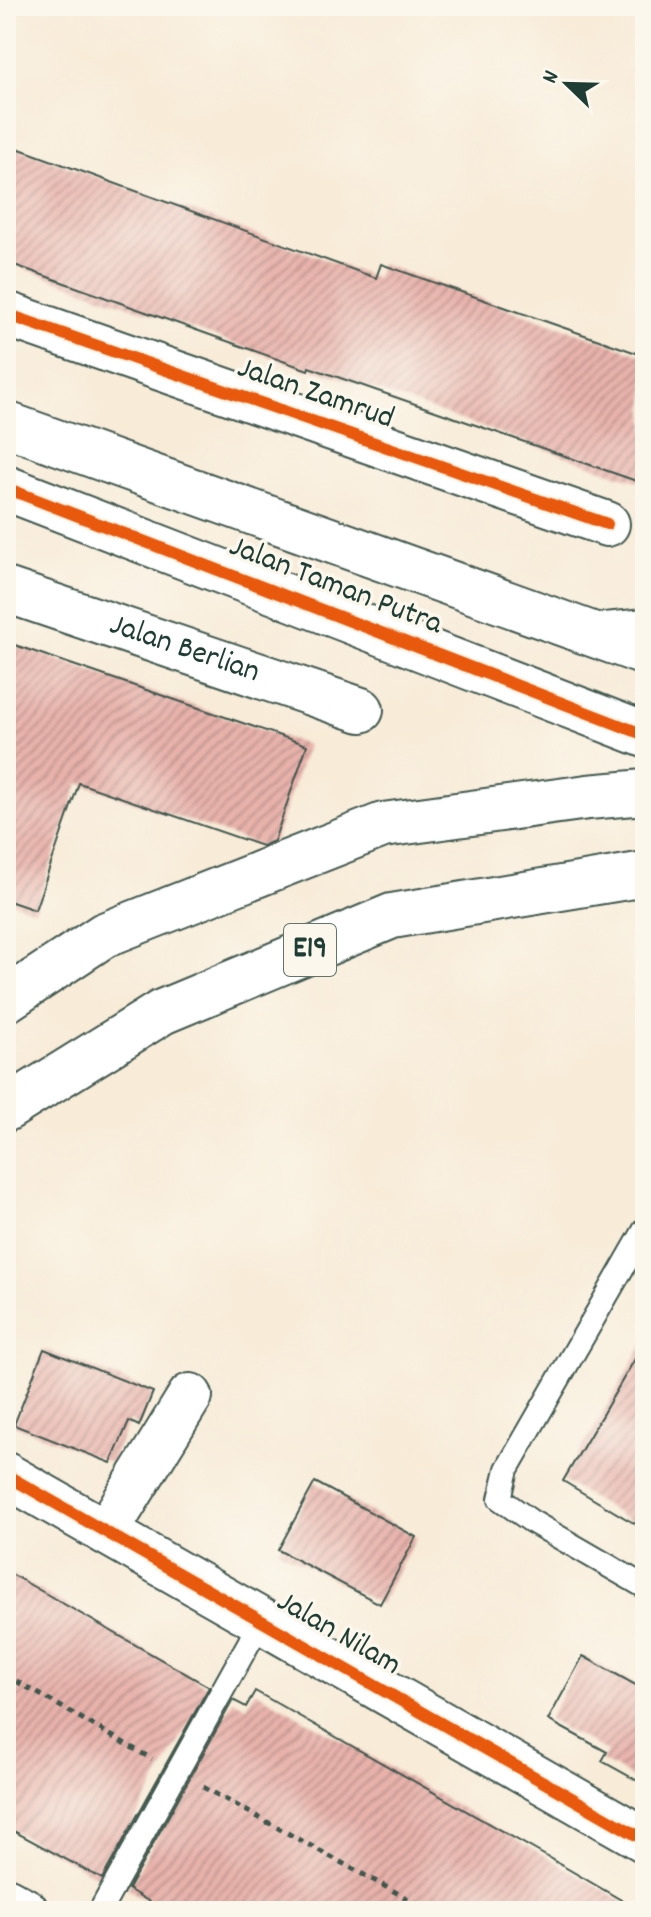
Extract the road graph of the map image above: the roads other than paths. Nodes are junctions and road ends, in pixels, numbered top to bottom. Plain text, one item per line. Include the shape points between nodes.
1 (6, 314) edge
2 (6, 424) edge
3 (6, 488) edge
4 (607, 524) dead end
5 (6, 590) edge
6 (645, 620) edge
7 (574, 627) junction
8 (645, 653) edge
9 (361, 710) dead end
10 (645, 735) edge
11 (645, 792) edge
12 (645, 874) edge
13 (6, 1000) edge
14 (6, 1109) edge
15 (645, 1229) edge
16 (190, 1396) dead end
17 (6, 1475) edge
18 (106, 1532) junction
19 (645, 1587) edge
20 (261, 1621) junction
21 (645, 1840) edge
22 (6, 1900) edge
23 (26, 1911) edge
24 (100, 1911) edge

1 - 4 main road, Jalan Zamrud
2 - 7 main road, Jalan Taman Putra
3 - 10 main road, Jalan Taman Putra
5 - 9 main road, Jalan Berlian
6 - 7 lane
7 - 8 main road, Jalan Taman Putra
11 - 13 main road via 383,825 104,935
12 - 14 main road, E19 via 392,916 162,1012
15 - 19 lane via 507,1469 500,1499
16 - 18 main road
17 - 18 main road, Jalan Nilam
18 - 20 main road, Jalan Nilam
20 - 21 main road, Jalan Nilam
20 - 24 lane
22 - 23 main road

